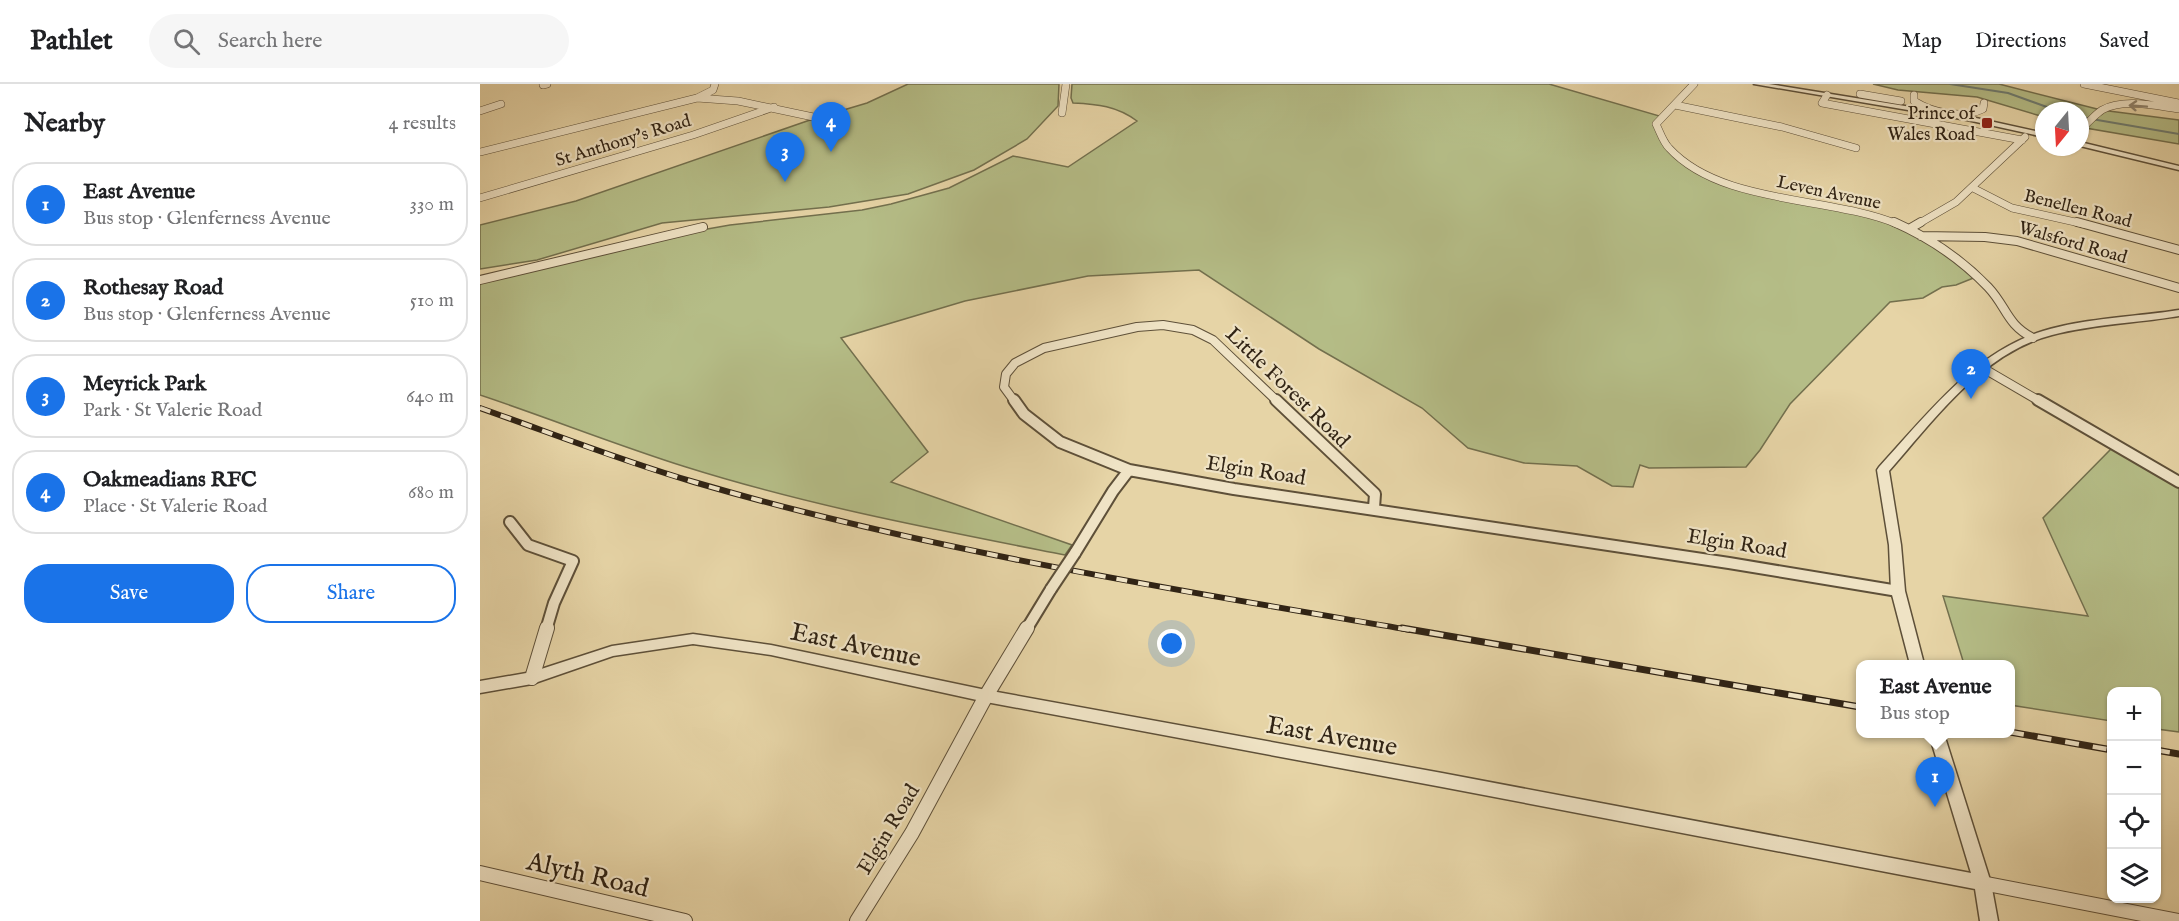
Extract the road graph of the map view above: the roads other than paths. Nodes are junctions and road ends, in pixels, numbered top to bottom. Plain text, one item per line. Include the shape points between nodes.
1 (715, 84) edge
2 (1066, 84) edge
3 (1694, 84) edge
4 (1757, 84) edge
5 (2084, 84) edge
6 (1860, 94) dead end
7 (1827, 95) junction
8 (1914, 95) dead end
9 (697, 98) junction
10 (1813, 101) dead end
11 (1902, 101) dead end
12 (1821, 103) junction
13 (1984, 103) dead end
14 (2179, 103) edge
15 (501, 104) dead end
16 (1675, 105) junction
17 (774, 107) junction
18 (2179, 109) edge
19 (480, 111) edge
20 (1062, 113) dead end
21 (818, 118) dead end
22 (2089, 121) edge
23 (2033, 132) joint
24 (2022, 140) junction
25 (2089, 146) edge
26 (1856, 148) dead end
27 (480, 152) edge
28 (2179, 168) edge
29 (1973, 188) junction
30 (480, 198) edge
31 (703, 227) dead end
32 (1909, 230) junction
33 (1920, 236) junction
34 (2179, 250) edge
35 (480, 280) edge
36 (2179, 288) edge
37 (2179, 313) edge
38 (2033, 338) junction
39 (1982, 367) junction
40 (1129, 470) junction
41 (2179, 482) edge
42 (1374, 508) junction
43 (510, 522) dead end
44 (1898, 591) junction
45 (1916, 660) edge
46 (532, 678) junction
47 (480, 687) edge
48 (986, 696) junction
49 (1939, 741) edge
50 (480, 873) edge
51 (1982, 883) junction
52 (685, 921) edge
53 (857, 921) edge
54 (1989, 921) edge
55 (2178, 921) edge

1 - 9 street via 713,90
2 - 20 street
3 - 16 street, Leven Avenue
4 - 7 street
5 - 14 street
6 - 11 street
7 - 12 street
7 - 23 street
8 - 13 street via 1921,105 1950,112 1979,112
9 - 17 street
9 - 27 street
10 - 12 street
12 - 24 street
15 - 19 street
16 - 26 street via 1782,127
16 - 32 street, Leven Avenue via 1656,124 1658,134 1677,156 1709,176 1777,197 1883,218
17 - 21 street
17 - 30 street, St Anthony's Road
18 -> 22 street via 2108,107
23 - 24 street
24 - 29 street
25 - 28 street
29 - 32 street
29 - 34 street, Benellen Road via 1989,200 2012,208
31 - 35 street
32 - 33 street, Leven Avenue
33 - 36 street, Walsford Road via 2017,241
33 - 38 street, Leven Avenue via 1988,287 2018,330
37 - 38 street via 2094,324
38 - 39 street via 2016,344
39 - 41 street
39 - 44 street via 1883,470
40 - 42 street, Elgin Road
40 - 42 street, Little Forest Road via 1060,442 1024,414 1004,387 1008,371 1030,353 1069,341 1156,325 1198,332 1213,340 1375,494
40 - 48 street, Elgin Road, bridge
42 - 44 street, Elgin Road
43 - 46 street via 528,545 573,561 554,603
44 - 45 street
46 - 47 street, East Avenue
46 - 48 street, East Avenue via 612,651 693,639 771,650
48 - 51 street, East Avenue
48 - 53 street, Elgin Road via 912,833
49 - 51 street
50 - 52 street, Alyth Road
51 - 54 street
51 - 55 street, East Avenue

